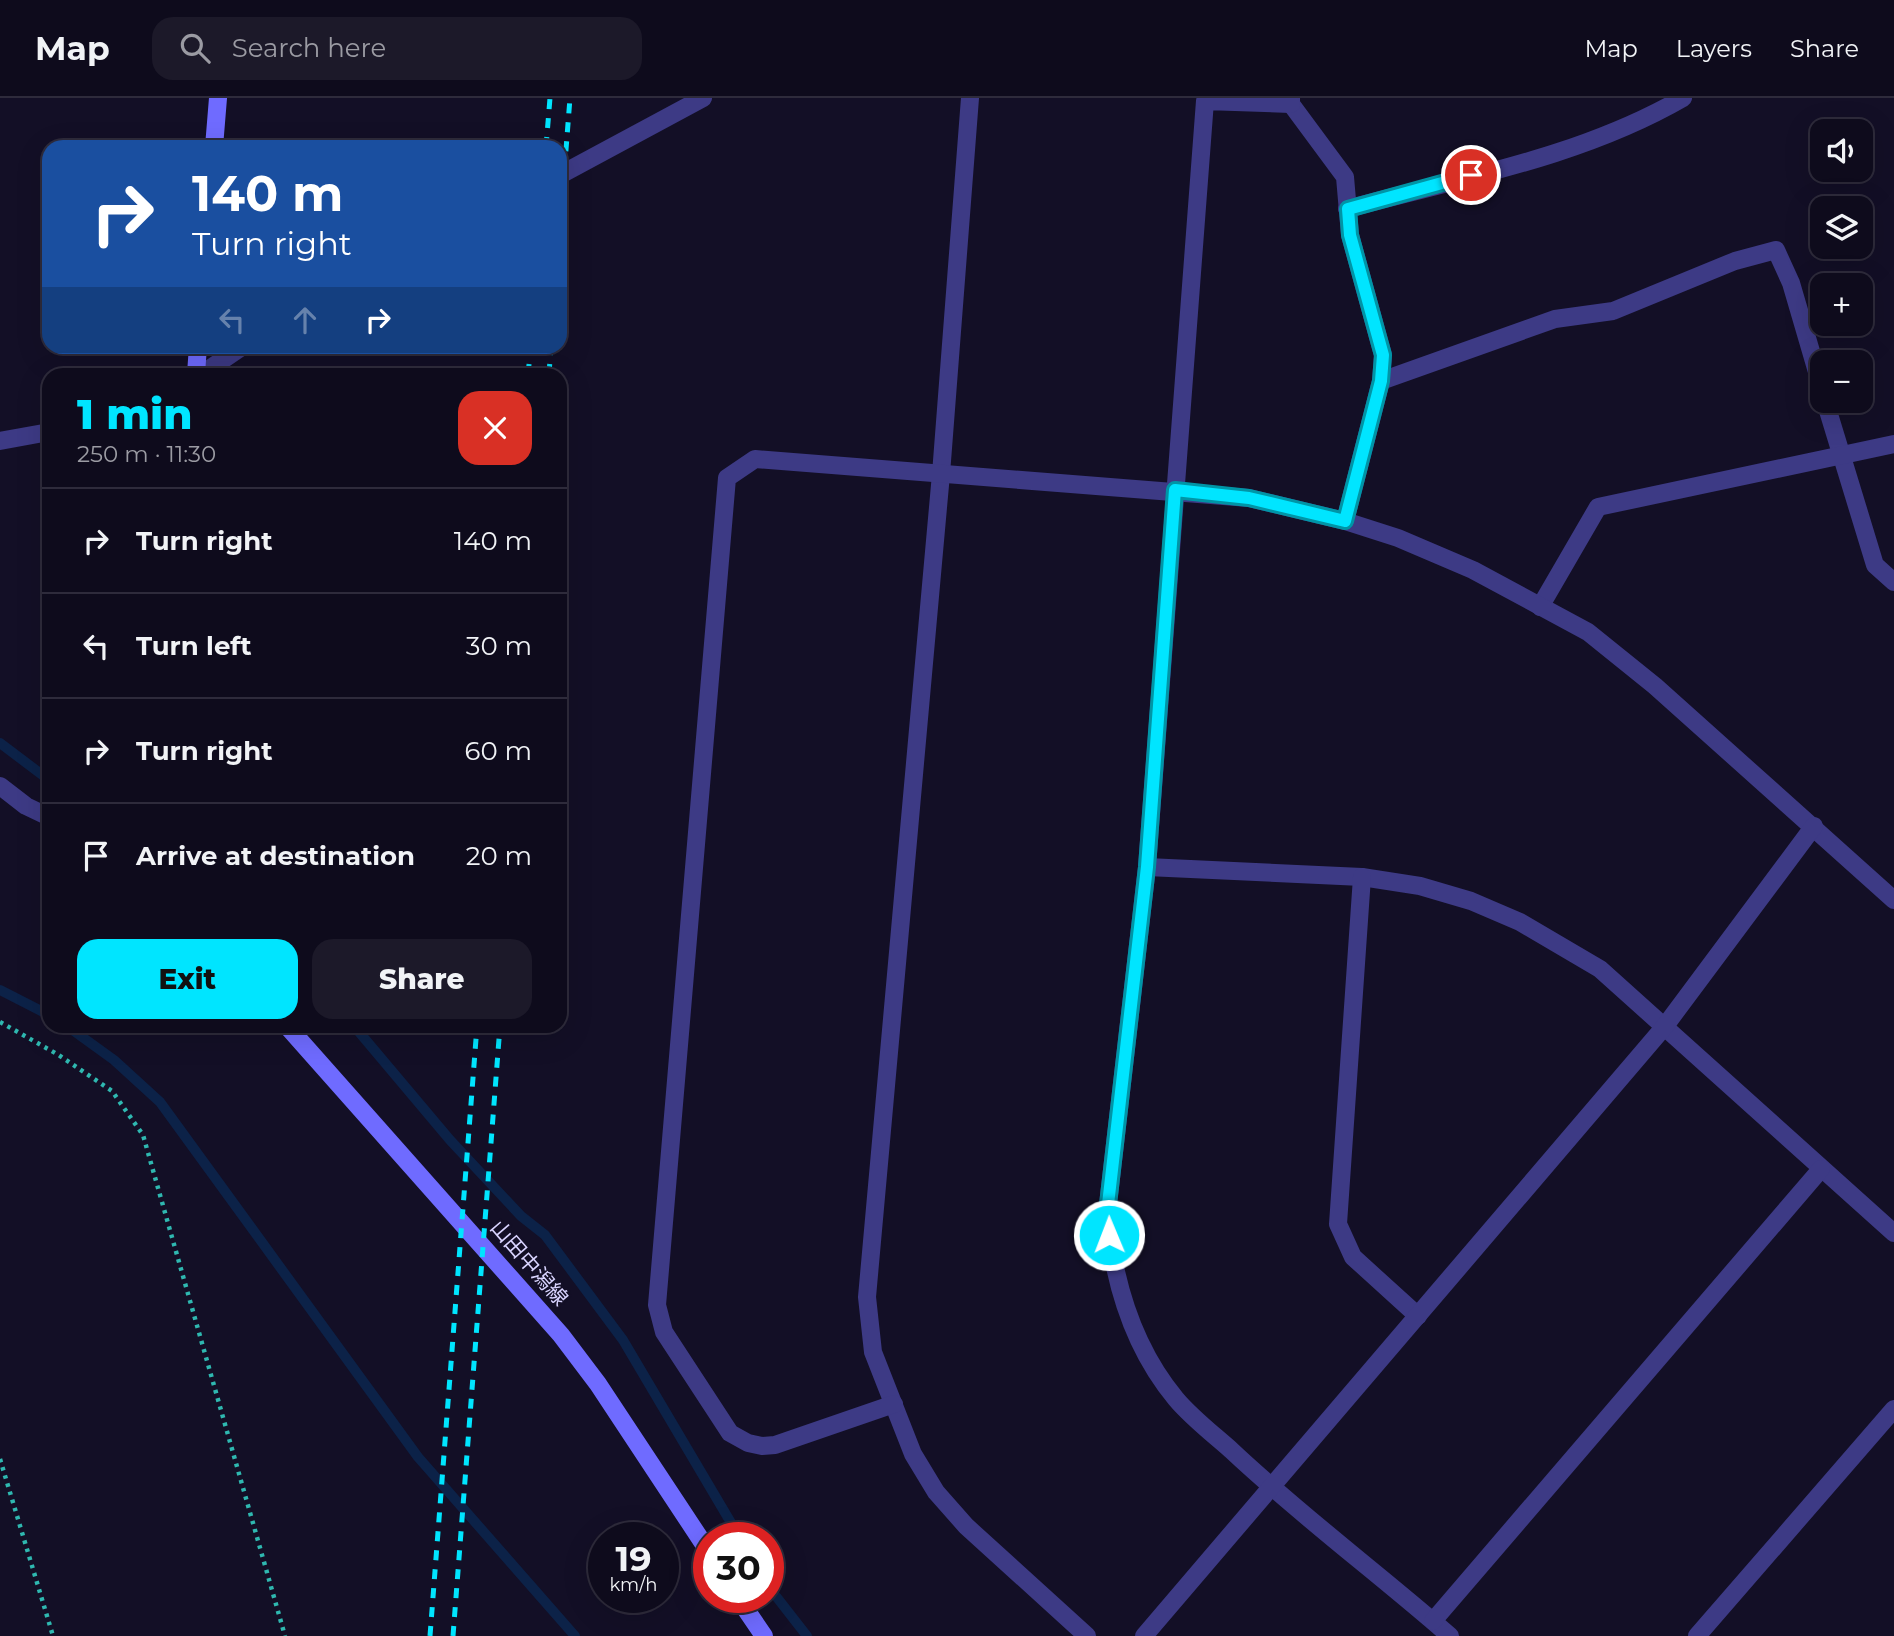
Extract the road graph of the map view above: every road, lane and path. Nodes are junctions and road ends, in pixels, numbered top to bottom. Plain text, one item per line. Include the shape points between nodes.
1 (218, 98) edge
2 (703, 98) edge
3 (970, 98) edge
4 (1683, 98) edge
5 (1291, 101) edge
6 (215, 140) edge
7 (567, 171) edge
8 (1348, 209) junction
9 (1811, 350) edge
10 (231, 354) edge
11 (211, 368) edge
12 (1381, 381) junction
13 (1829, 413) edge
14 (42, 433) edge
15 (0, 442) edge
16 (1894, 444) edge
17 (1841, 455) junction
18 (942, 474) junction
19 (1175, 490) junction
20 (1345, 521) junction
21 (1894, 582) edge
22 (1540, 607) junction
23 (0, 786) edge
24 (42, 814) edge
25 (1814, 826) junction
26 (1147, 867) junction
27 (1362, 877) junction
28 (1894, 900) edge
29 (0, 1022) edge
30 (1665, 1027) junction
31 (293, 1033) edge
32 (1821, 1169) junction
33 (1894, 1233) edge
34 (1418, 1316) junction
35 (894, 1404) junction
36 (1894, 1409) edge
37 (0, 1460) edge
38 (1272, 1489) junction
39 (693, 1528) edge
40 (748, 1613) edge
41 (1433, 1621) junction
42 (53, 1636) edge
43 (285, 1636) edge
44 (764, 1636) edge
45 (1087, 1636) edge
46 (1144, 1636) edge
47 (1450, 1636) edge
48 (1697, 1636) edge

1 - 6 main road
2 - 7 street
3 - 18 street
4 - 8 street via 1594,142
5 - 8 street via 1345,177
5 - 19 street via 1205,101
8 - 12 street via 1350,235 1383,355
9 - 12 street via 1776,250 1735,261 1613,311 1555,319
10 - 11 street
12 - 20 street
13 - 17 street
14 - 15 street
16 - 17 street
17 - 21 street via 1875,565
17 - 22 street via 1598,507
18 - 19 street
18 - 35 street via 867,1297 873,1352
18 - 35 street via 755,459 727,478 657,1305 664,1332 730,1433 748,1443 775,1445
19 - 20 street via 1249,498
19 - 26 street
20 - 22 street via 1473,570
22 - 25 street via 1588,632 1655,685
23 - 24 street
25 - 28 street
25 - 30 street
26 - 27 street
26 - 38 street via 1107,1213 1111,1257 1133,1329 1176,1399
27 - 30 street via 1420,886 1520,922 1600,969
27 - 34 street via 1338,1224 1353,1257
29 - 43 path via 112,1091 143,1136
30 - 32 street
30 - 34 street
31 - 39 main road, 山田中潟線 via 561,1335
32 - 33 street
32 - 41 street
34 - 38 street
35 - 45 street via 913,1454 936,1492 966,1526
36 - 48 street
37 - 42 path
38 - 41 street
38 - 46 street
40 - 44 main road
41 - 47 street

